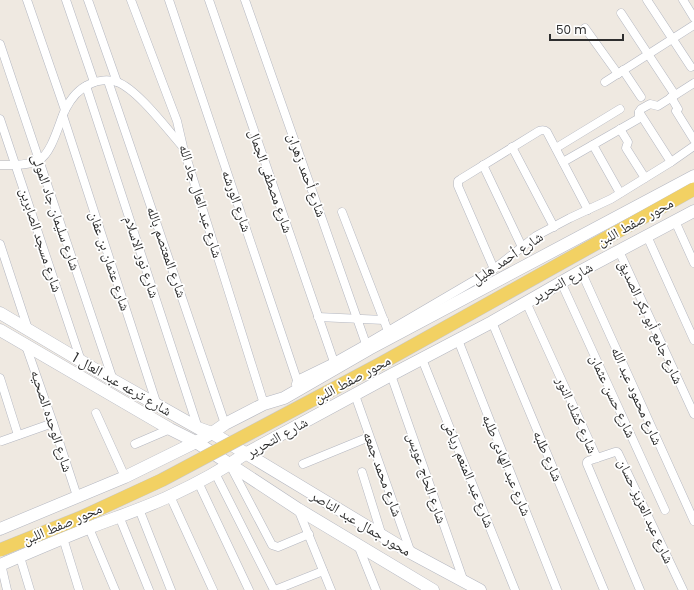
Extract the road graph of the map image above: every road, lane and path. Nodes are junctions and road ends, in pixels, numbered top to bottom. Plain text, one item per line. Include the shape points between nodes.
1 (27, 0) edge
2 (66, 0) edge
3 (88, 0) edge
4 (131, 0) edge
5 (169, 0) edge
6 (209, 0) edge
7 (245, 0) edge
8 (646, 0) edge
9 (683, 0) edge
10 (621, 13) dead end
11 (694, 18) edge
12 (694, 25) edge
13 (586, 28) dead end
14 (672, 39) junction
15 (0, 44) edge
16 (648, 54) junction
17 (692, 67) dead end
18 (620, 72) junction
19 (108, 81) junction
20 (94, 82) junction
21 (117, 82) junction
22 (605, 82) dead end
23 (693, 85) edge
24 (86, 86) junction
25 (673, 96) junction
26 (641, 97) dead end
27 (620, 109) dead end
28 (639, 112) junction
29 (64, 113) junction
30 (0, 119) edge
31 (620, 129) junction
32 (694, 140) edge
33 (593, 145) junction
34 (694, 146) edge
35 (183, 147) junction
36 (512, 147) junction
37 (556, 148) junction
38 (39, 161) junction
39 (563, 162) junction
40 (671, 162) junction
41 (0, 165) edge
42 (16, 165) junction
43 (483, 165) junction
44 (694, 176) edge
45 (645, 178) junction
46 (694, 189) edge
47 (620, 193) junction
48 (694, 199) edge
49 (588, 210) junction
50 (694, 211) edge
51 (342, 212) dead end
52 (675, 221) junction
53 (554, 226) junction
54 (647, 236) junction
55 (0, 244) edge
56 (522, 247) junction
57 (619, 251) junction
58 (694, 263) edge
59 (494, 269) junction
60 (581, 271) junction
61 (561, 282) junction
62 (526, 302) junction
63 (0, 313) edge
64 (318, 317) junction
65 (358, 319) junction
66 (384, 320) junction
67 (492, 322) junction
68 (28, 329) junction
69 (0, 330) edge
70 (388, 331) junction
71 (458, 340) junction
72 (694, 340) edge
73 (26, 346) junction
74 (368, 346) junction
75 (422, 359) junction
76 (81, 361) junction
77 (334, 362) junction
78 (391, 375) junction
79 (0, 378) edge
80 (113, 380) junction
81 (297, 380) junction
82 (355, 395) junction
83 (284, 398) junction
84 (264, 404) junction
85 (157, 405) junction
86 (96, 414) dead end
87 (694, 414) edge
88 (53, 423) junction
89 (225, 424) junction
90 (198, 428) junction
91 (170, 429) junction
92 (212, 433) junction
93 (18, 435) junction
94 (369, 437) junction
95 (2, 441) dead end
96 (196, 442) junction
97 (135, 444) dead end
98 (245, 454) junction
99 (597, 458) junction
100 (230, 464) junction
101 (302, 464) dead end
102 (362, 472) dead end
103 (215, 473) junction
104 (125, 477) junction
105 (198, 482) junction
106 (77, 496) junction
107 (170, 496) junction
108 (139, 509) junction
109 (298, 509) junction
110 (665, 510) dead end
111 (119, 516) junction
112 (694, 521) edge
113 (1, 525) edge
114 (89, 528) junction
115 (309, 534) junction
116 (382, 536) junction
117 (63, 538) junction
118 (357, 544) junction
119 (0, 550) edge
120 (411, 553) junction
121 (20, 557) junction
122 (0, 562) edge
123 (323, 571) junction
124 (464, 582) junction
125 (430, 589) edge
126 (7, 590) edge
127 (30, 590) edge
128 (79, 590) edge
129 (115, 590) edge
130 (149, 590) edge
131 (171, 590) edge
132 (213, 590) edge
133 (249, 590) edge
134 (274, 590) edge
135 (331, 590) edge
136 (376, 590) edge
137 (480, 590) edge
138 (515, 590) edge
139 (557, 590) edge
140 (604, 590) edge
141 (640, 590) edge
142 (682, 590) edge

1 - 29 street, شارع عثمان بن عفان
2 - 20 street
3 - 21 street
4 - 35 street, شارع عبد العال جاد الله via 173,109
5 - 81 street, شارع الورشه
6 - 64 street, شارع مصطفى الجمال
7 - 65 street, شارع أحمد زهران
8 - 14 street
9 - 11 street
10 - 16 street
12 - 14 street
13 - 18 street
14 - 16 street
14 - 17 street
15 - 38 street, شارع سليمان جاد المولى
16 - 18 street
16 - 25 street
18 - 22 street
18 - 26 street
19 - 20 street
19 - 21 street
19 - 89 street, شارع المعتصم بالله
20 - 24 street
21 - 35 street via 137,96
23 - 25 street
24 - 29 street via 76,92
24 - 90 street, شارع نور الاسلام
25 - 28 street via 658,106 650,104
25 - 32 street via 678,109 676,111
27 - 37 street
28 - 31 street via 638,119
28 - 40 street
29 - 38 street via 50,148
29 - 85 street, شارع عثمان بن عفان
30 - 42 street, شارع مسجد الصابرين
31 - 33 street
31 - 45 street via 628,142 626,148
33 - 39 street
33 - 47 street
34 - 40 street, شارع أحمد هليل
35 - 84 street, شارع عبد العال جاد الله
36 - 37 street via 543,130 548,132
36 - 43 street
36 - 53 street
37 - 39 street
38 - 42 street
38 - 80 street, شارع سليمان جاد المولى
39 - 49 street
40 - 45 street, شارع أحمد هليل
41 - 42 street
42 - 76 street, شارع مسجد الصابرين
43 - 56 street
43 - 59 street via 460,179 458,186
44 - 74 street
45 - 47 street, شارع أحمد هليل
46 - 119 main road, محور صفط اللبن, bridge via 380,364 162,480 82,517
47 - 49 street, شارع أحمد هليل
48 - 122 main road, محور صفط اللبن via 384,370 164,486
49 - 53 street, شارع أحمد هليل
50 - 52 street, شارع التحرير
51 - 66 street
52 - 54 street, شارع التحرير
52 - 58 street
53 - 56 street, شارع أحمد هليل
54 - 57 street, شارع التحرير
54 - 72 street
55 - 68 street
56 - 59 street, شارع أحمد هليل
57 - 60 street, شارع التحرير
57 - 87 street, شارع جامع أبو بكر الصديق
59 - 70 street, شارع أحمد هليل
60 - 61 street, شارع التحرير
60 - 112 street, شارع محمود عبد الله
61 - 62 street, شارع التحرير
61 - 110 street, شارع حسن عثمان
62 - 67 street, شارع التحرير
62 - 99 street, شارع كشك النور
63 - 68 street, شارع ترعه عبد العال 1
64 - 65 street
64 - 77 street, شارع مصطفى الجمال
65 - 66 street
65 - 74 street, شارع أحمد زهران
66 - 70 street
67 - 71 street, شارع التحرير
67 - 140 street, شارع طلبه
68 - 76 street, شارع ترعه عبد العال 1
69 - 73 street, شارع ترعه عبد العال 1
70 - 74 street, شارع أحمد هليل
71 - 75 street, شارع التحرير
71 - 139 street, شارع عبد الهادى طلبه
73 - 88 street, شارع الوحده الصحيه
73 - 91 street, شارع ترعه عبد العال 1
74 - 77 street, شارع أحمد هليل
74 - 83 street
75 - 78 street, شارع التحرير
75 - 138 street, شارع عبد المنعم رياض
76 - 80 street, شارع ترعه عبد العال 1
77 - 81 street, شارع أحمد هليل
78 - 82 street, شارع التحرير
78 - 124 street, شارع الحاج عويس
79 - 93 street
80 - 85 street, شارع ترعه عبد العال 1
81 - 83 street via 294,388
82 - 94 street, شارع محمد جمعه
82 - 98 street, شارع التحرير
83 - 84 street
84 - 89 street
85 - 90 street, شارع ترعه عبد العال 1
86 - 104 street
88 - 93 street
88 - 106 street, شارع الوحده الصحيه
89 - 92 street
90 - 92 street, شارع ترعه عبد العال 1
91 - 96 street, شارع ترعه عبد العال 1
91 - 97 street
92 - 96 street
92 - 98 street, شارع ترعه عبد العال 1
93 - 95 street
94 - 101 street
94 - 120 street, شارع محمد جمعه
96 - 100 street, شارع ترعه عبد العال 1
96 - 104 street
98 - 100 street, شارع التحرير
98 - 116 street, محور جمال عبد الناصر
99 - 141 street, شارع كشك النور via 588,461 587,464
99 - 142 street, شارع عبد العزيز حسان via 618,453
100 - 103 street, شارع التحرير
100 - 109 street, محور جمال عبد الناصر
100 - 115 street via 272,545 278,547
102 - 116 street
103 - 105 street, شارع التحرير
103 - 134 street
104 - 106 street
105 - 107 street, شارع التحرير
105 - 133 street
106 - 113 street
107 - 108 street, شارع التحرير
107 - 132 street
108 - 111 street, شارع التحرير
108 - 131 street
109 - 115 street
109 - 118 street, محور جمال عبد الناصر
111 - 114 street, شارع التحرير
111 - 130 street
114 - 117 street, شارع التحرير
114 - 129 street
115 - 123 street
116 - 120 street, محور جمال عبد الناصر
117 - 121 street, شارع التحرير
117 - 128 street
118 - 125 street, محور جمال عبد الناصر
118 - 136 street
120 - 124 street, محور جمال عبد الناصر
121 - 122 street, شارع التحرير
121 - 127 street
122 - 126 street
123 - 134 street
123 - 135 street
124 - 137 street, محور جمال عبد الناصر

